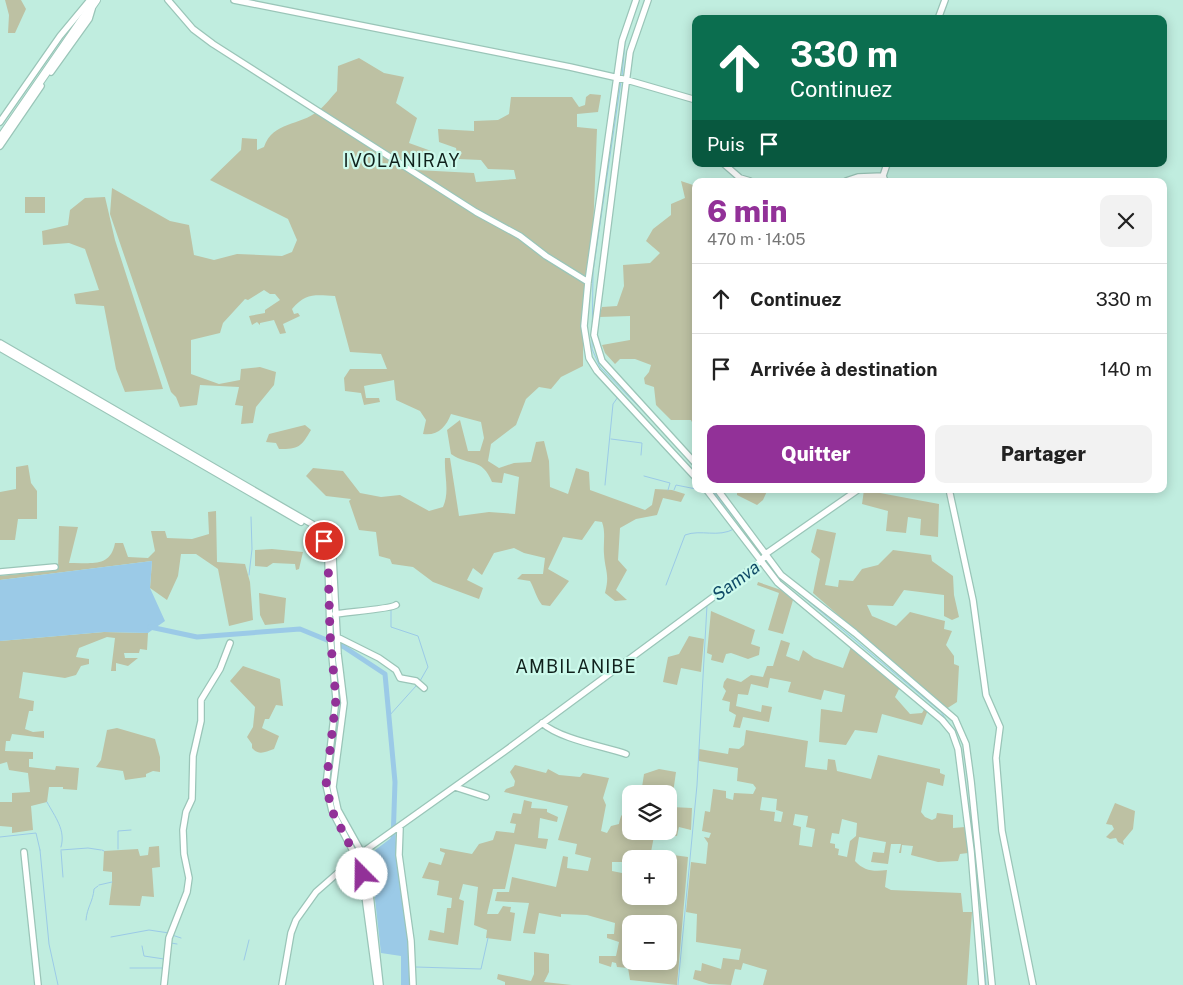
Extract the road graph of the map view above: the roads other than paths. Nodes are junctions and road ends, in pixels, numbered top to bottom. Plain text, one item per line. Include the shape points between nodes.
1 (93, 0) edge
2 (168, 0) edge
3 (234, 0) edge
4 (636, 0) edge
5 (648, 0) edge
6 (945, 0) edge
7 (939, 15) edge
8 (617, 78) junction
9 (627, 80) junction
10 (692, 99) edge
11 (0, 122) edge
12 (0, 131) edge
13 (0, 139) edge
14 (0, 146) edge
15 (727, 167) edge
16 (740, 178) edge
17 (855, 178) edge
18 (871, 178) edge
19 (588, 282) junction
20 (0, 343) edge
21 (0, 348) edge
22 (692, 460) edge
23 (692, 474) edge
24 (709, 493) edge
25 (720, 493) edge
26 (853, 493) edge
27 (950, 493) edge
28 (767, 553) junction
29 (761, 562) junction
30 (55, 566) dead end
31 (0, 572) edge
32 (396, 605) dead end
33 (335, 614) junction
34 (337, 638) junction
35 (230, 643) dead end
36 (421, 685) dead end
37 (542, 722) junction
38 (626, 754) dead end
39 (455, 787) junction
40 (486, 796) dead end
41 (397, 830) junction
42 (24, 852) dead end
43 (359, 855) junction
44 (38, 985) edge
45 (164, 985) edge
46 (282, 985) edge
47 (378, 985) edge
48 (413, 985) edge
49 (982, 985) edge
50 (992, 985) edge
51 (1033, 985) edge

1 - 11 street via 60,36
1 - 12 main road
1 - 13 main road
1 - 14 street via 89,19
2 - 19 street via 193,29 214,44
3 - 8 street
4 - 8 street via 622,41
5 - 9 street via 630,52
6 - 7 street
8 - 9 street
8 - 19 street
9 - 10 street
9 - 22 street via 594,325 596,345 602,361 616,378
15 - 16 street
17 - 18 street
19 - 23 street via 584,326 589,358 596,371
20 - 33 street via 312,524 328,541
21 - 43 street via 310,527 324,541 328,559 336,699 326,785 337,823
24 - 29 street
25 - 28 street
26 - 28 street
27 - 51 street via 974,600 986,695 1000,728 996,758 1002,831
28 - 29 street
28 - 50 street via 781,575 955,719 966,744
29 - 37 street
29 - 49 street via 778,583 942,720 952,732 958,749 965,801
30 - 31 street
32 - 33 street
33 - 34 street
34 - 36 street via 378,658 396,670 400,678
34 - 43 street via 344,703 333,787 342,820
35 - 45 street via 220,669 201,700 201,721 193,756 192,799 183,830 188,892 169,938
37 - 38 street via 548,728
37 - 39 street
39 - 40 street
39 - 41 street
41 - 43 street
41 - 48 street via 411,941
42 - 44 street
43 - 46 street via 316,892 296,920 287,946
43 - 47 street via 368,876

